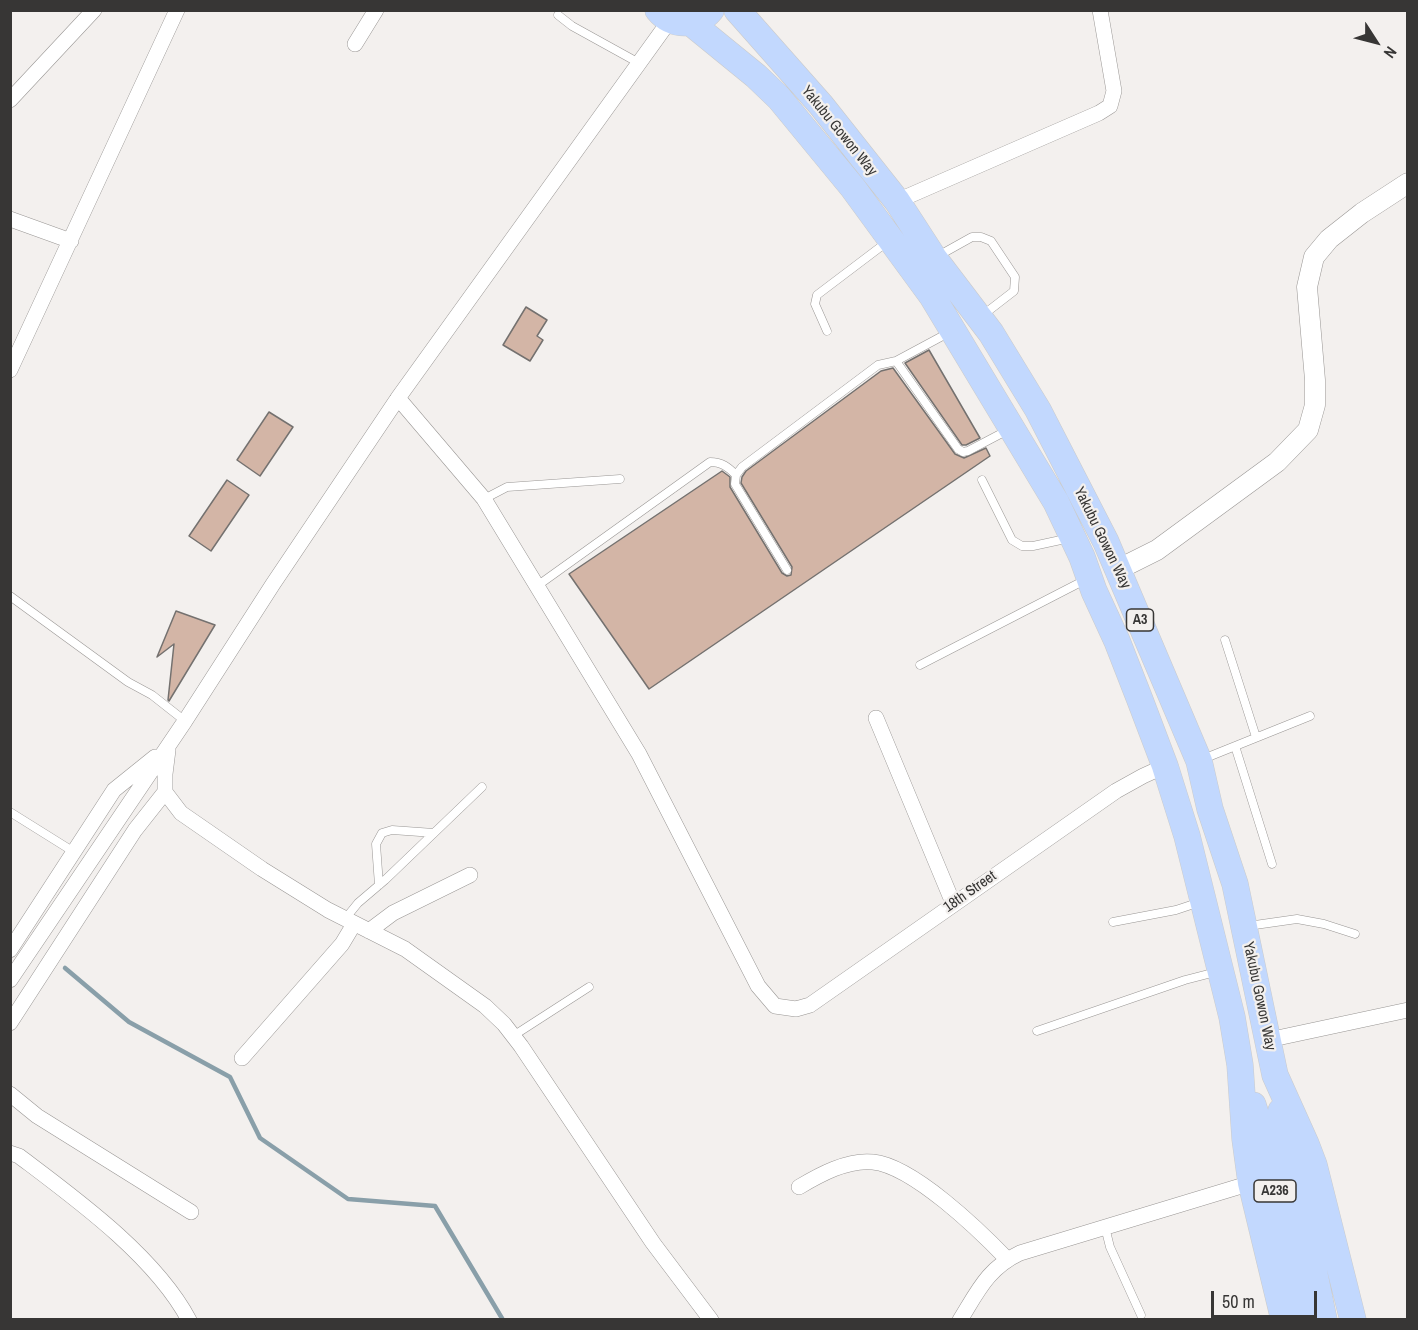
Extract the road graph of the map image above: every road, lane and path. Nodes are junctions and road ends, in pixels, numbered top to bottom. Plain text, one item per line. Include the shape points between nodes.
1 (94, 10) edge
2 (177, 10) edge
3 (376, 10) edge
4 (737, 10) edge
5 (1100, 10) edge
6 (558, 15) dead end
7 (683, 16) edge
8 (355, 44) dead end
9 (639, 63) junction
10 (10, 100) edge
11 (1407, 183) edge
12 (897, 201) junction
13 (10, 219) edge
14 (890, 240) junction
15 (71, 241) junction
16 (934, 258) junction
17 (979, 318) junction
18 (954, 330) junction
19 (827, 331) dead end
20 (896, 361) junction
21 (10, 370) edge
22 (398, 398) junction
23 (1011, 428) junction
24 (736, 475) junction
25 (620, 479) dead end
26 (982, 480) dead end
27 (484, 499) junction
28 (1072, 537) junction
29 (1119, 569) junction
30 (787, 570) dead end
31 (1089, 578) junction
32 (537, 586) junction
33 (10, 596) edge
34 (1225, 640) dead end
35 (920, 664) dead end
36 (1310, 716) dead end
37 (876, 718) dead end
38 (185, 721) junction
39 (1256, 737) junction
40 (169, 745) junction
41 (1235, 746) junction
42 (1199, 761) junction
43 (1165, 766) junction
44 (482, 788) dead end
45 (165, 792) junction
46 (10, 812) edge
47 (434, 833) junction
48 (74, 852) junction
49 (1272, 864) dead end
50 (470, 874) dead end
51 (379, 885) junction
52 (1204, 901) junction
53 (953, 903) junction
54 (350, 921) junction
55 (1113, 922) dead end
56 (1244, 927) junction
57 (369, 931) junction
58 (1355, 934) dead end
59 (10, 950) edge
60 (1221, 971) junction
61 (10, 980) edge
62 (589, 987) dead end
63 (1407, 1010) edge
64 (10, 1023) edge
65 (1037, 1031) dead end
66 (513, 1036) junction
67 (1268, 1041) junction
68 (242, 1058) dead end
69 (1240, 1065) junction
70 (1275, 1075) junction
71 (10, 1094) edge
72 (10, 1153) edge
73 (1251, 1183) junction
74 (799, 1187) dead end
75 (191, 1212) dead end
76 (1105, 1227) junction
77 (1007, 1259) junction
78 (1270, 1261) junction
79 (1141, 1315) dead end
80 (189, 1320) edge
81 (711, 1320) edge
82 (960, 1320) edge
83 (1277, 1320) edge
84 (1284, 1320) edge
85 (1301, 1320) edge
86 (1324, 1320) edge
87 (1353, 1320) edge

1 - 10 street
2 - 15 street
3 - 8 street
4 - 12 highway, Yakubu Gowon Way / A3 via 821,105
5 - 12 street via 1114,92 1110,106
6 - 9 lane
7 - 9 street
7 - 14 highway, Yakubu Gowon Way / A3 via 779,98
9 - 22 street
11 - 29 street via 1329,239 1314,257 1307,287 1315,405 1308,430 1277,462 1157,550
12 - 16 highway, Yakubu Gowon Way / A3
13 - 15 street
14 - 18 highway, Yakubu Gowon Way / A3
14 - 19 lane via 817,295 815,304
15 - 21 street
16 - 17 highway, Yakubu Gowon Way / A3
16 - 17 lane via 972,237 992,241 1015,278 1014,291
17 - 29 highway, Yakubu Gowon Way / A3 via 1038,410
18 - 20 lane
18 - 23 highway, Yakubu Gowon Way / A3
20 - 23 lane via 963,452
20 - 24 lane via 878,365
22 - 27 street
22 - 38 street
23 - 28 highway, Yakubu Gowon Way / A3 via 1056,502
24 - 30 lane via 735,484
24 - 32 lane via 728,466 710,462
25 - 27 lane via 507,487
26 - 28 lane via 1012,540 1022,546 1033,546
27 - 32 street
28 - 31 highway, Yakubu Gowon Way / A3
29 - 42 highway, Yakubu Gowon Way / A3
31 - 35 lane
31 - 43 highway, Yakubu Gowon Way / A3
32 - 53 street, 18th Street via 639,754 758,986 775,1006 796,1009 810,1005
33 - 38 lane
34 - 39 lane
36 - 39 lane
37 - 53 street
38 - 40 street
39 - 41 lane
40 - 45 street
40 - 48 street via 114,790
40 - 61 street
41 - 42 lane
41 - 49 lane
42 - 56 highway, Yakubu Gowon Way / A3
43 - 52 highway, Yakubu Gowon Way / A3
43 - 53 street, 18th Street via 1116,791
44 - 47 lane
45 - 54 street via 181,813 209,834
45 - 64 street via 135,830
46 - 48 lane
47 - 51 lane
47 - 51 lane via 382,833 376,844
48 - 59 street
50 - 57 street via 393,913
51 - 54 lane via 358,903
52 - 55 lane
52 - 60 highway, Yakubu Gowon Way / A3
54 - 57 street
54 - 68 street via 342,944
56 - 58 lane via 1297,919
56 - 67 highway, Yakubu Gowon Way / A3
57 - 66 street via 405,950 485,1006
60 - 65 lane
60 - 69 highway, Yakubu Gowon Way / A3
62 - 66 lane
63 - 67 street
66 - 81 street via 653,1243
67 - 70 highway, Yakubu Gowon Way / A3
69 - 73 highway, Yakubu Gowon Way / A3
69 - 85 highway, A236 via 1267,1151
70 - 86 highway, A236
70 - 87 highway, Yakubu Gowon Way / A3 via 1314,1165
71 - 75 street via 37,1116
72 - 80 street via 70,1195 122,1240 172,1291
73 - 76 street
73 - 78 highway, Yakubu Gowon Way / A3
74 - 77 street via 851,1164 872,1162 891,1166 961,1216
76 - 77 street
76 - 79 lane
77 - 82 street via 987,1276
78 - 83 highway
78 - 84 highway, Yakubu Gowon Way / A3

